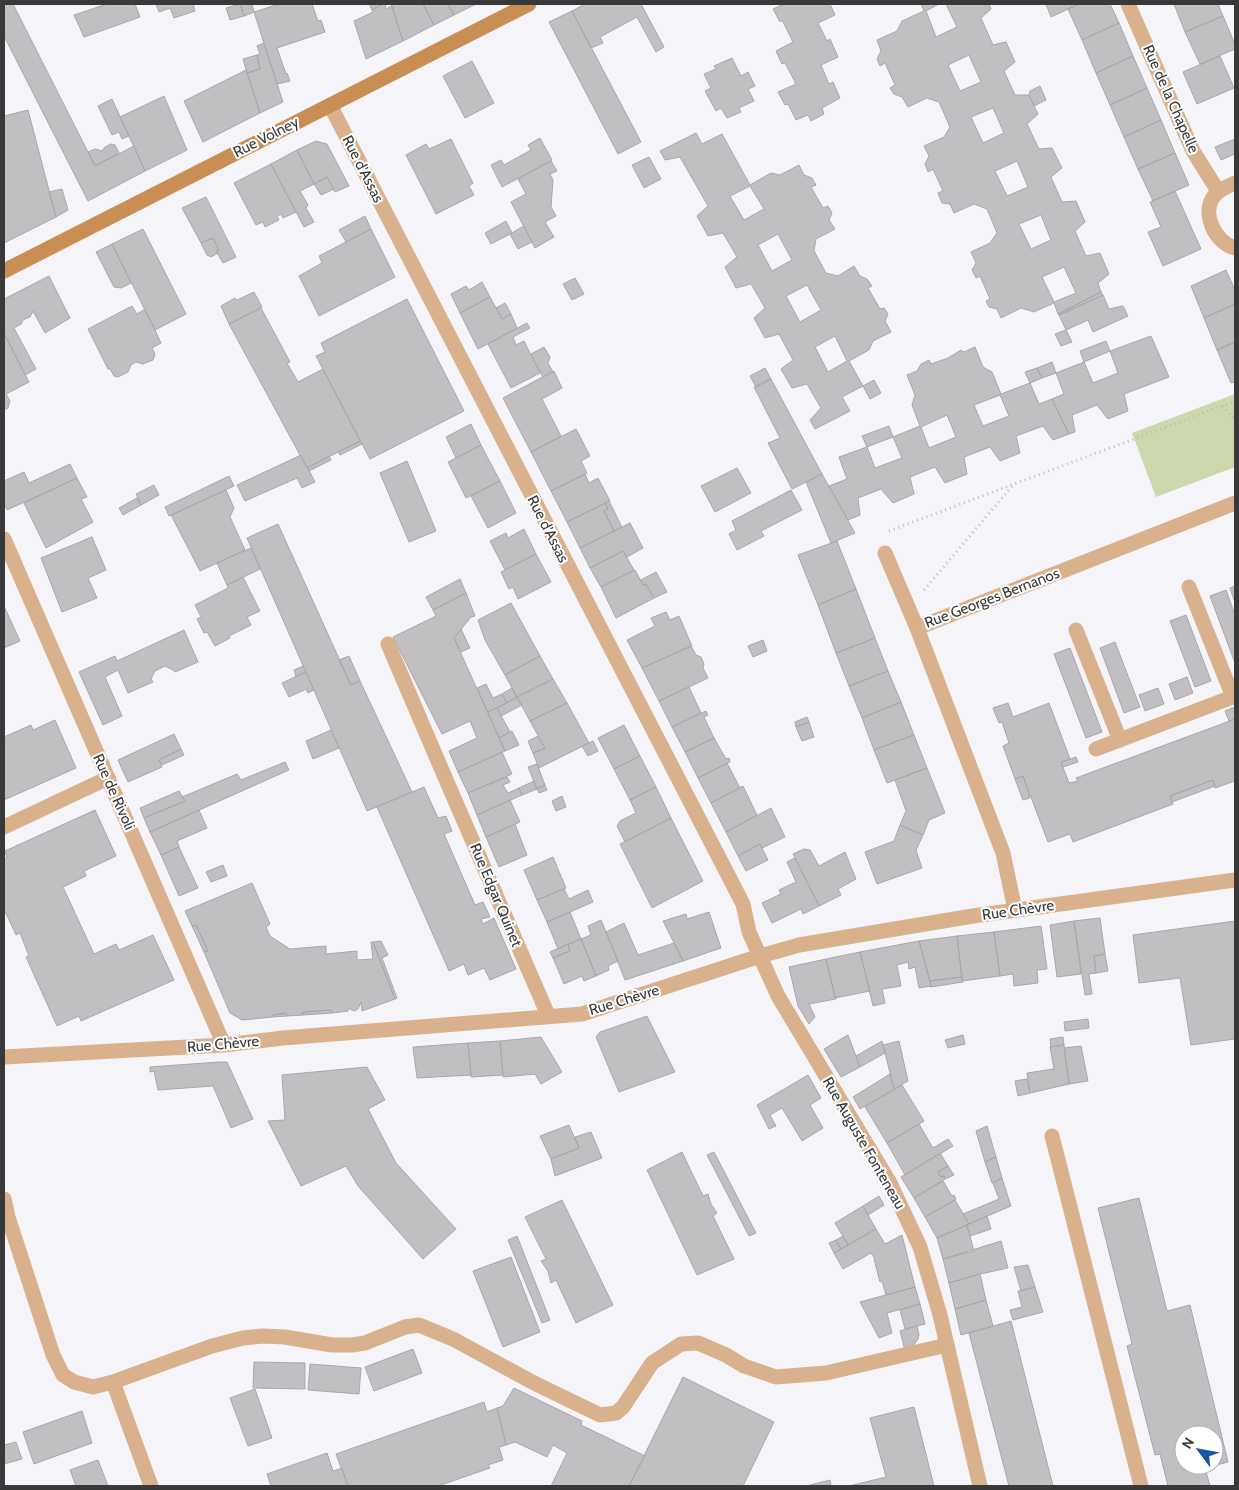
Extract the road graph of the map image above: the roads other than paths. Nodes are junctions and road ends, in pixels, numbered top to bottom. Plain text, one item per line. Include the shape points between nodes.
1 (529, 4) edge
2 (1128, 4) edge
3 (330, 105) junction
4 (1235, 183) edge
5 (1218, 191) junction
6 (1235, 248) edge
7 (4, 271) edge
8 (1235, 503) edge
9 (4, 539) edge
10 (885, 553) dead end
11 (1189, 587) dead end
12 (916, 628) junction
13 (1076, 630) dead end
14 (388, 644) dead end
15 (1234, 697) edge
16 (1120, 740) junction
17 (1096, 749) dead end
18 (108, 778) junction
19 (4, 827) edge
20 (1235, 880) edge
21 (1015, 910) junction
22 (760, 956) junction
23 (548, 1015) junction
24 (224, 1046) junction
25 (4, 1058) edge
26 (1052, 1136) dead end
27 (4, 1200) edge
28 (947, 1345) junction
29 (113, 1382) junction
30 (151, 1486) edge
31 (980, 1486) edge
32 (1141, 1486) edge

1 - 3 main road, Rue Volney
2 - 5 street, Rue de la Chapelle via 1193,151
3 - 7 main road, Rue Volney
3 - 22 street, Rue d'Assas via 743,904 749,932
4 - 5 street
5 - 6 street via 1210,203 1209,218 1221,242
8 - 12 street, Rue Georges Bernanos
9 - 18 street, Rue de Rivoli
10 - 12 street
11 - 15 street
12 - 21 street, Rue Georges Bernanos via 1003,853
13 - 16 street
14 - 23 street, Rue Edgar Quinet
15 - 16 street
16 - 17 street
18 - 19 street
18 - 24 street, Rue de Rivoli
20 - 21 street, Rue Chèvre
21 - 22 street, Rue Chèvre via 858,934
22 - 23 street, Rue Chèvre via 582,1014
22 - 28 street, Rue Auguste Fonteneau via 778,996 894,1191 920,1247
23 - 24 street, Rue Chèvre
24 - 25 street, Rue Chèvre
26 - 32 street
27 - 29 street via 50,1346 63,1375 93,1387
28 - 29 street via 826,1373 776,1377 744,1366 698,1343 681,1344 652,1363 623,1407 616,1413 600,1415 453,1339 419,1325 352,1345 285,1337 242,1338
28 - 31 street, Rue Auguste Fonteneau
29 - 30 street

